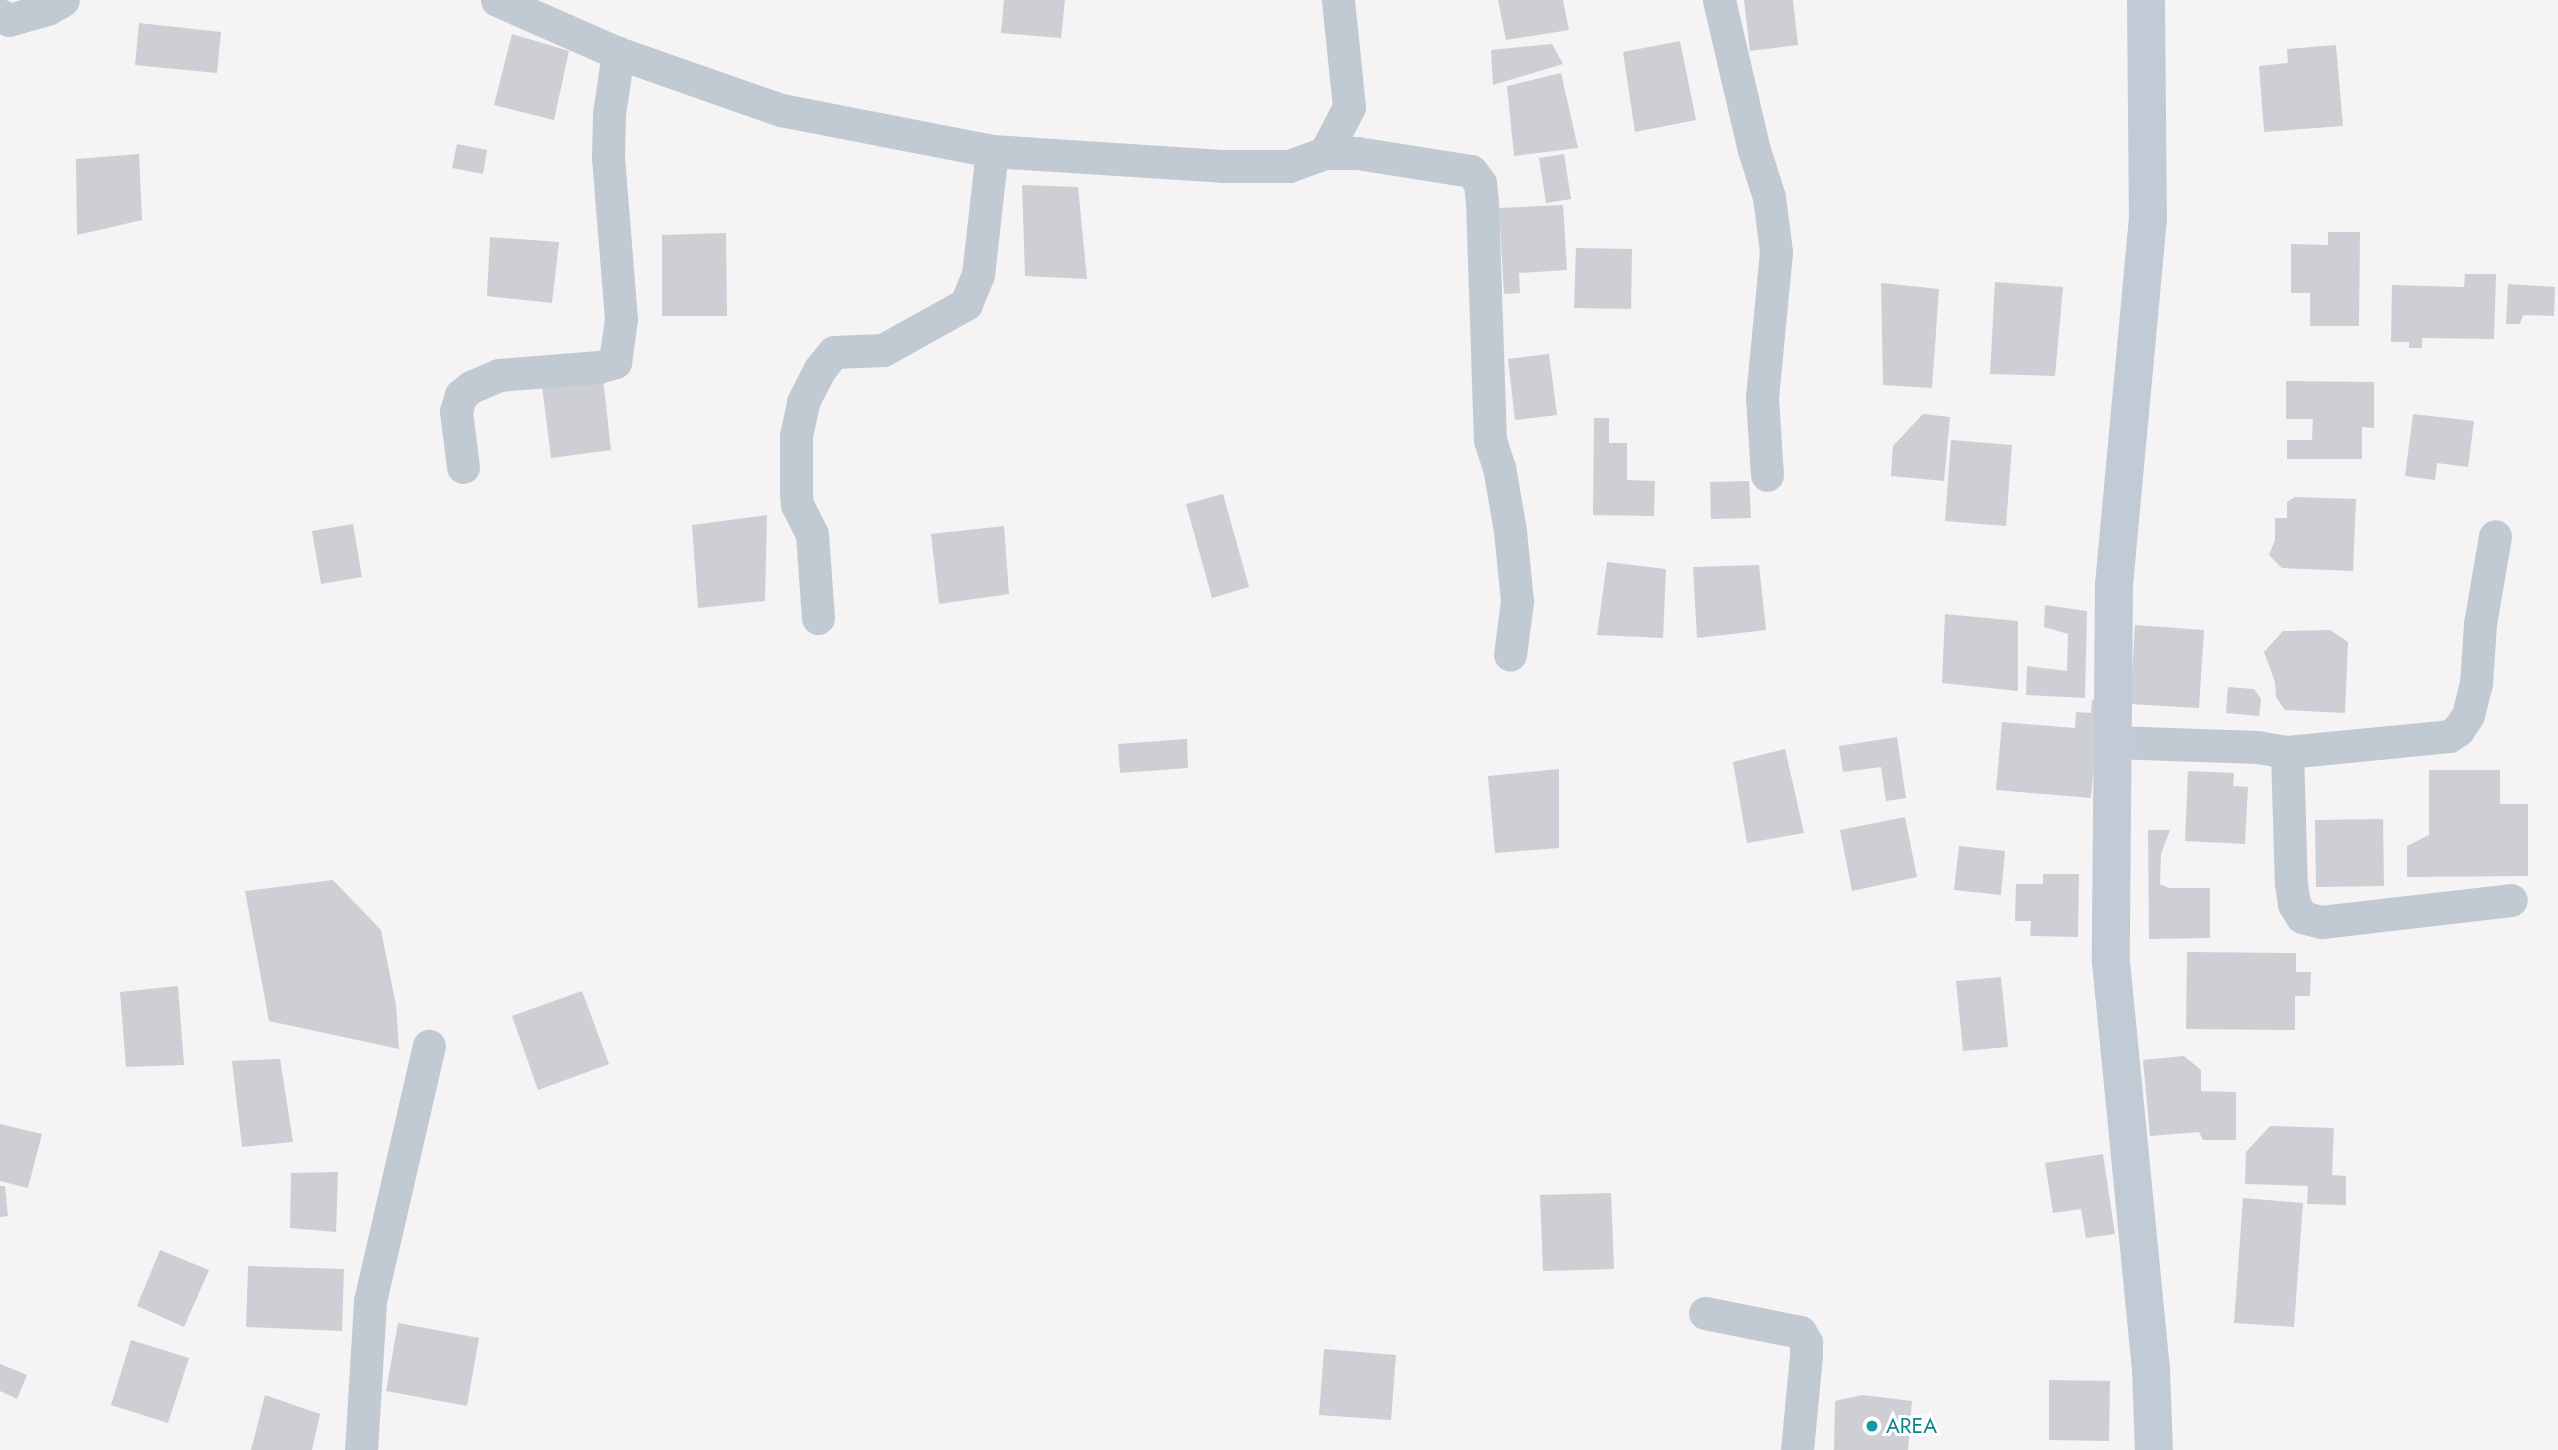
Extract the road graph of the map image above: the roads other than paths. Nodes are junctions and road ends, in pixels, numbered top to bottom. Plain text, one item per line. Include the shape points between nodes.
1 (63, 0) edge
2 (497, 0) edge
3 (1338, 0) edge
4 (1719, 0) edge
5 (2146, 0) edge
6 (0, 15) edge
7 (618, 53) junction
8 (992, 151) junction
9 (1325, 153) junction
10 (463, 467) dead end
11 (1767, 475) dead end
12 (2495, 536) dead end
13 (818, 618) dead end
14 (1510, 655) dead end
15 (2113, 742) junction
16 (2287, 752) junction
17 (2511, 900) dead end
18 (429, 1046) dead end
19 (1705, 1313) dead end
20 (361, 1450) edge
21 (1797, 1450) edge
22 (2154, 1450) edge

1 - 6 street via 9,20
2 - 7 street
3 - 9 street via 1349,107
4 - 11 street via 1769,197 1776,253 1762,398
5 - 15 street via 2148,218 2115,585
7 - 8 street via 781,110
7 - 10 street via 608,158 621,319 615,362 499,375 471,387 461,395 456,411
8 - 9 street via 1222,166 1289,166
8 - 13 street via 978,275 966,304 883,350 834,352 803,402 796,436 796,493 812,534
9 - 14 street via 1381,155 1452,167 1471,171 1480,183 1490,440 1510,531 1517,601
12 - 16 street via 2480,624 2476,684 2468,715 2458,730 2449,736
15 - 16 street
15 - 22 street via 2111,962 2151,1370
16 - 17 street via 2291,883 2294,904 2302,917 2321,922
18 - 20 street via 370,1301
19 - 21 street via 1800,1332 1806,1355

